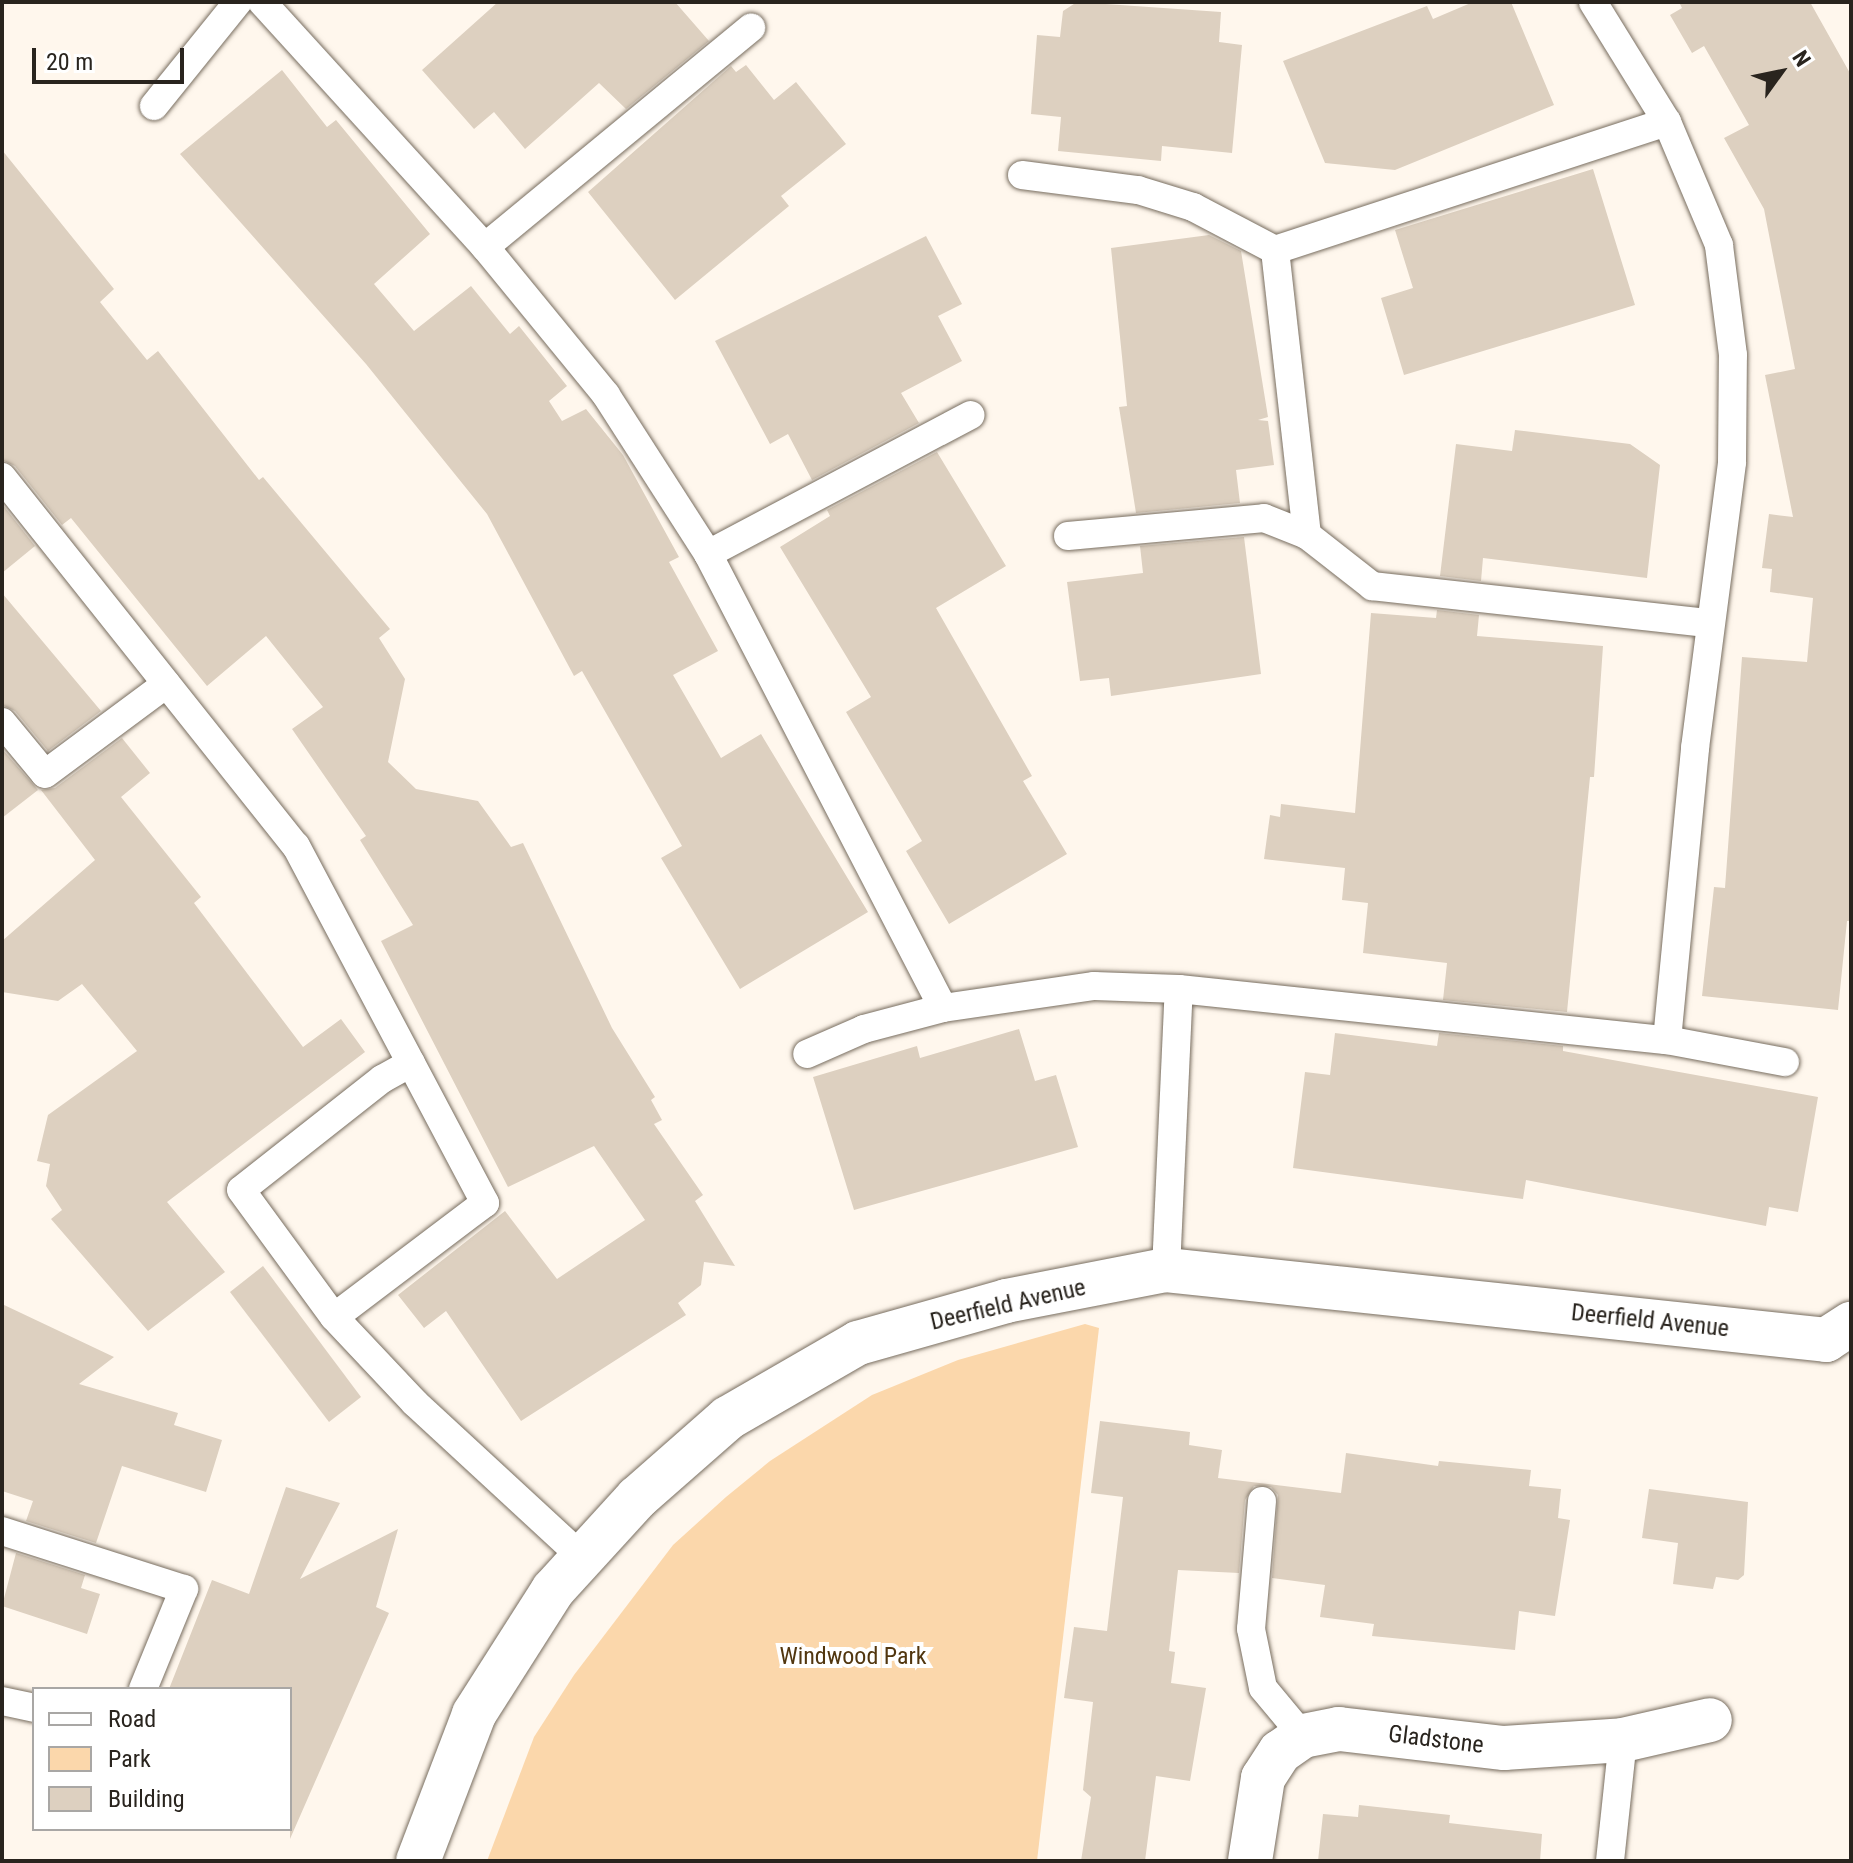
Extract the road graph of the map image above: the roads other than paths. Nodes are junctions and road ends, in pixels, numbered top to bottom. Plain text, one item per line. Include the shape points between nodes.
1 (238, 2) edge
2 (262, 2) edge
3 (1593, 2) edge
4 (751, 28) dead end
5 (154, 106) dead end
6 (1667, 122) junction
7 (1022, 175) dead end
8 (485, 247) junction
9 (1275, 250) junction
10 (971, 415) dead end
11 (2, 477) edge
12 (1307, 535) junction
13 (1068, 536) dead end
14 (708, 554) junction
15 (1709, 623) junction
16 (166, 684) junction
17 (2, 722) edge
18 (1179, 989) junction
19 (943, 1008) junction
20 (1667, 1040) junction
21 (807, 1054) dead end
22 (1785, 1062) dead end
23 (411, 1063) junction
24 (1166, 1270) junction
25 (334, 1317) junction
26 (1851, 1324) edge
27 (1262, 1501) dead end
28 (2, 1531) edge
29 (582, 1557) junction
30 (144, 1687) edge
31 (2, 1701) edge
32 (32, 1708) edge
33 (1710, 1720) dead end
34 (1303, 1736) junction
35 (1623, 1740) junction
36 (418, 1861) edge
37 (1250, 1861) edge
38 (1610, 1861) edge

1 - 5 lane
2 - 8 lane
3 - 6 lane
4 - 8 lane
6 - 9 lane
6 - 15 lane via 1719,245 1733,355 1732,462
7 - 9 lane via 1138,190 1193,207
8 - 14 lane via 606,395
9 - 12 lane
10 - 14 lane
11 - 16 lane
12 - 13 lane via 1264,518
12 - 15 lane via 1372,586
14 - 19 lane
15 - 20 lane
16 - 17 lane via 45,774
16 - 23 lane via 296,846
18 - 19 lane via 1094,986
18 - 20 lane
18 - 24 lane
19 - 21 lane via 864,1029
20 - 22 lane
23 - 25 lane via 485,1203
23 - 25 lane via 382,1079 241,1190
24 - 26 street, Deerfield Avenue via 1826,1340
24 - 29 street, Deerfield Avenue via 1006,1301 858,1343 728,1418 637,1498
25 - 29 lane via 415,1403
27 - 34 lane via 1251,1629 1263,1688
28 - 30 lane via 184,1589
29 - 36 street, Deerfield Avenue via 553,1590 474,1714
31 - 32 lane
33 - 35 street, Gladstone
34 - 35 street, Gladstone via 1339,1729 1504,1748
34 - 37 street via 1280,1752 1263,1778
35 - 38 lane

